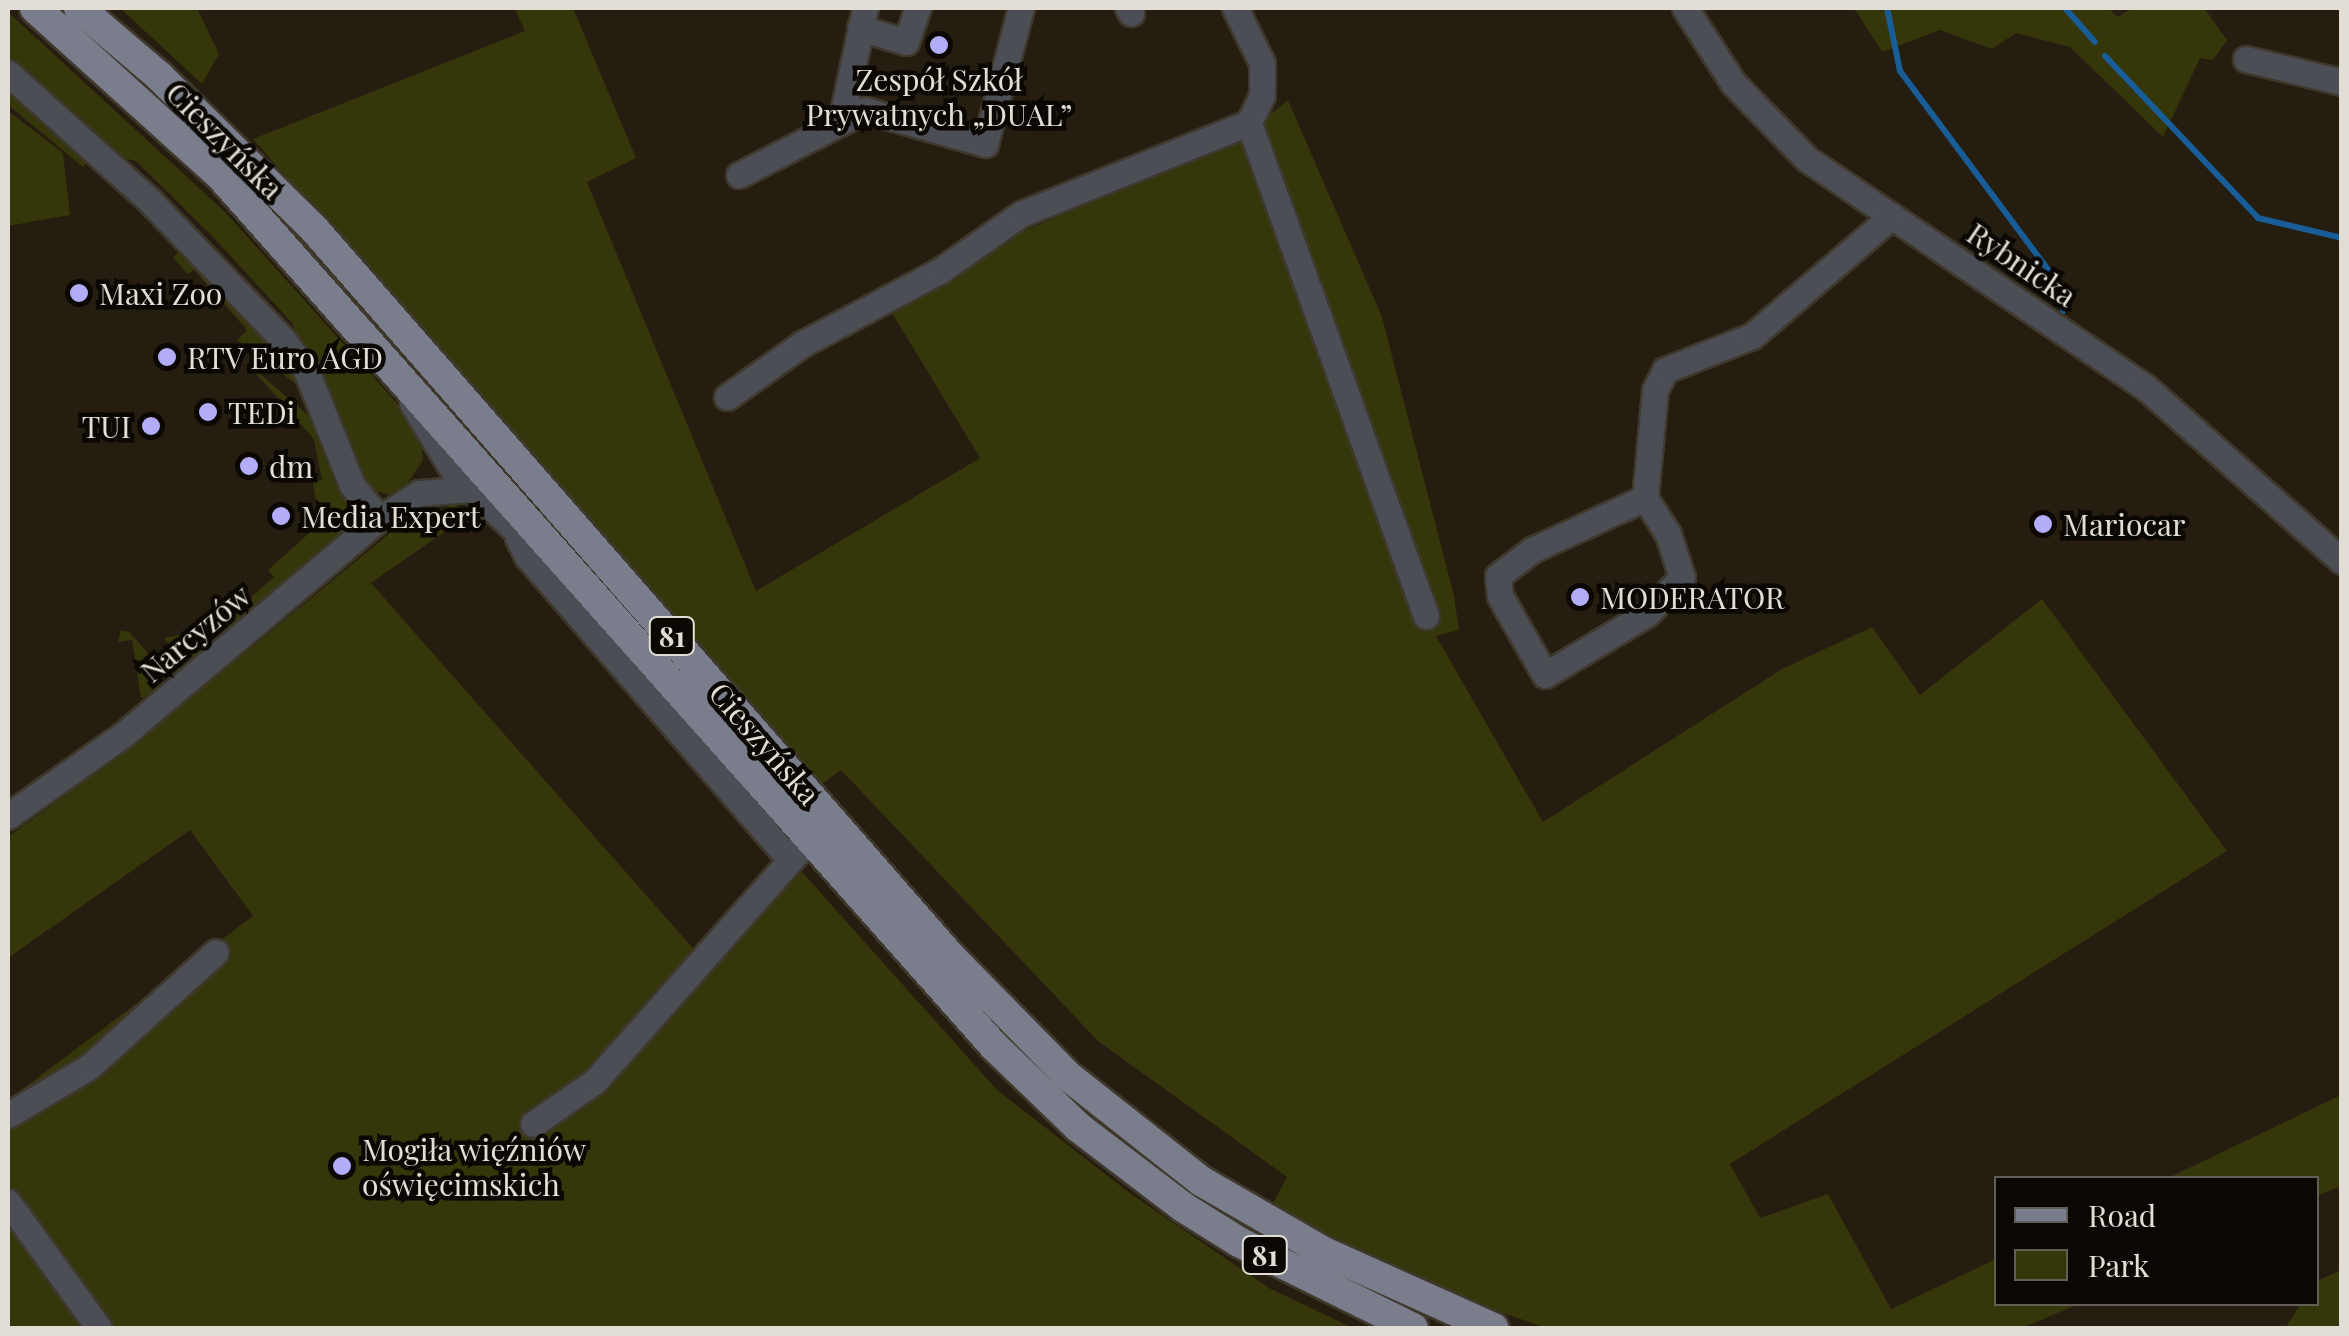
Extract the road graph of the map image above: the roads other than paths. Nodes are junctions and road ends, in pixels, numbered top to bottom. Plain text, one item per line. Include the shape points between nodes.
1 (35, 8) edge
2 (79, 8) edge
3 (918, 8) edge
4 (1021, 8) edge
5 (1235, 8) edge
6 (1684, 8) edge
7 (863, 18) edge
8 (2246, 59) dead end
9 (8, 72) edge
10 (2342, 82) edge
11 (841, 122) junction
12 (1250, 123) junction
13 (739, 174) dead end
14 (1892, 216) junction
15 (385, 355) junction
16 (727, 396) dead end
17 (438, 452) junction
18 (471, 488) junction
19 (419, 493) junction
20 (1645, 498) junction
21 (379, 519) junction
22 (518, 538) junction
23 (2342, 562) edge
24 (574, 575) junction
25 (1426, 616) dead end
26 (8, 816) edge
27 (799, 849) junction
28 (216, 952) dead end
29 (8, 1116) edge
30 (533, 1124) dead end
31 (8, 1202) edge
32 (99, 1328) edge
33 (1413, 1328) edge
34 (1493, 1328) edge

1 - 15 main road, Cieszyńska / 81 via 219,174
2 - 34 main road, Cieszyńska / 81 via 226,140 328,244 951,957 1068,1076 1201,1182 1322,1251
3 - 7 street via 906,42
4 - 11 street via 985,144 865,110
5 - 12 street via 1262,63 1262,95
6 - 14 street, Rybnicka via 1768,122 1807,159
7 - 11 street
8 - 10 street
9 - 21 street via 148,198 284,340 306,370 352,485
11 - 13 street
12 - 16 street via 1020,214 941,270 802,344
12 - 25 street
14 - 20 street via 1752,336 1665,370 1655,390
14 - 23 street, Rybnicka via 2144,386
15 - 17 street
15 - 24 main road, Cieszyńska / 81
17 - 18 street
17 - 19 street
18 - 19 street, Narcyzów
18 - 22 street
19 - 21 street, Narcyzów
20 - 20 street via 1668,534 1682,577 1648,613 1545,675 1500,596 1498,576 1532,550
21 - 26 street, Narcyzów via 123,735
22 - 24 street
22 - 27 street via 527,556
24 - 27 main road, Cieszyńska / 81
27 - 30 street via 595,1081
27 - 33 main road, Cieszyńska / 81 via 995,1047 1126,1166 1240,1242
28 - 29 street via 89,1067
31 - 32 street

